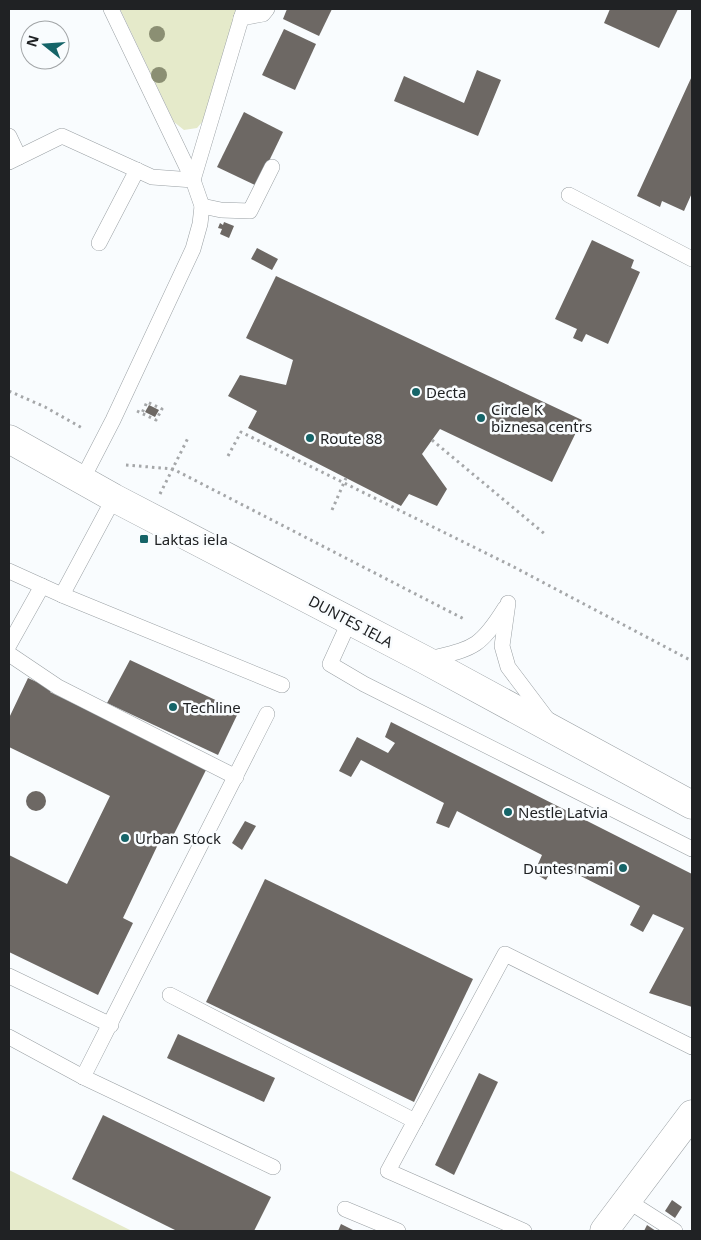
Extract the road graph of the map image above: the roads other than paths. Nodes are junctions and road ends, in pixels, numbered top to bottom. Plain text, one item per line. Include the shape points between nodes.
1 (111, 9) edge
2 (268, 9) edge
3 (242, 14) edge
4 (9, 136) edge
5 (14, 159) edge
6 (272, 167) dead end
7 (137, 170) junction
8 (193, 180) junction
9 (569, 195) dead end
10 (202, 206) junction
11 (99, 243) dead end
12 (692, 259) edge
13 (9, 438) edge
14 (82, 480) junction
15 (114, 498) junction
16 (9, 571) edge
17 (42, 586) junction
18 (62, 595) junction
19 (350, 620) junction
20 (9, 645) edge
21 (9, 654) edge
22 (425, 660) junction
23 (282, 685) dead end
24 (268, 714) dead end
25 (555, 729) junction
26 (236, 777) junction
27 (692, 804) edge
28 (692, 849) edge
29 (9, 976) edge
30 (170, 996) dead end
31 (111, 1025) junction
32 (9, 1038) edge
33 (692, 1047) edge
34 (83, 1077) junction
35 (692, 1114) edge
36 (415, 1120) junction
37 (272, 1167) dead end
38 (628, 1201) junction
39 (344, 1208) dead end
40 (398, 1231) edge
41 (524, 1231) edge
42 (604, 1231) edge
43 (675, 1231) edge

1 - 8 lane
2 - 3 lane via 262,14
3 - 8 lane
4 - 5 lane
5 - 7 lane via 62,136
6 - 10 lane via 250,211
7 - 8 lane via 152,176
7 - 11 lane
8 - 10 lane
9 - 12 lane
10 - 14 lane via 193,249
13 - 14 main road, DUNTES IELA
14 - 15 main road, DUNTES IELA
15 - 18 lane
15 - 19 main road, DUNTES IELA
16 - 17 lane
17 - 18 lane
17 - 20 lane
18 - 23 lane
19 - 22 main road, DUNTES IELA
19 - 28 lane via 330,664
21 - 26 lane via 58,687
22 - 25 main road, DUNTES IELA
22 - 25 lane via 466,650 484,638 508,603 502,646 508,666
24 - 26 lane
25 - 27 main road, DUNTES IELA
26 - 31 lane
29 - 31 lane
30 - 36 lane
31 - 34 lane
32 - 34 lane
33 - 36 lane via 505,954
34 - 37 lane
35 - 38 main road
36 - 41 lane via 388,1171
38 - 42 main road
38 - 43 lane
39 - 40 lane

